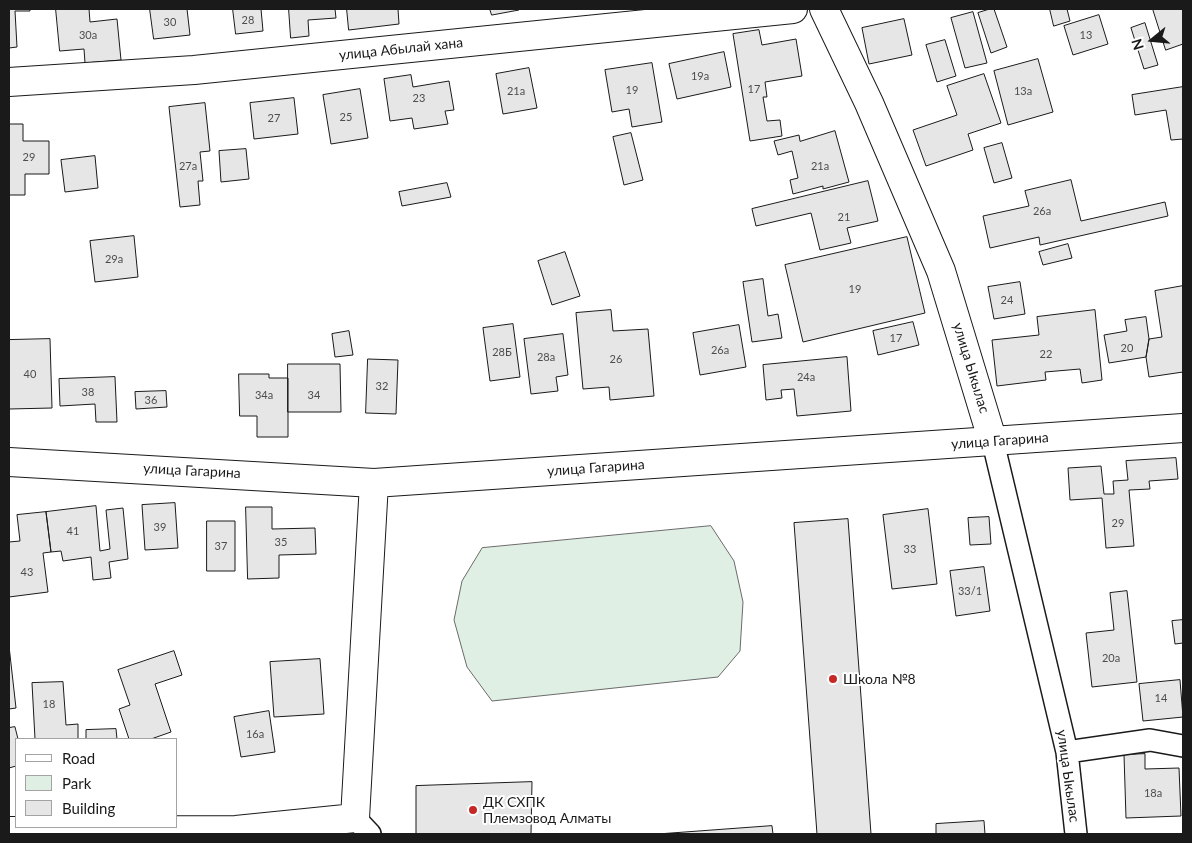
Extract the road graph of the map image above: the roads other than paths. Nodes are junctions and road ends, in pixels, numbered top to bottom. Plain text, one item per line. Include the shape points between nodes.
1 (793, 9) edge
2 (824, 9) edge
3 (9, 82) edge
4 (1183, 428) edge
5 (993, 442) junction
6 (9, 462) edge
7 (374, 482) junction
8 (1183, 746) edge
9 (1067, 752) junction
10 (362, 826) edge
11 (9, 831) edge
12 (1076, 834) edge

1 - 3 street, улица Абылай хана via 194,70
2 - 5 street, улица Ыкылас via 869,103 941,271
4 - 5 street, улица Гагарина
5 - 7 street, улица Гагарина
5 - 9 street, улица Ыкылас
6 - 7 street, улица Гагарина
7 - 10 street
8 - 9 street via 1150,740
9 - 12 street, улица Ыкылас
10 - 11 street

